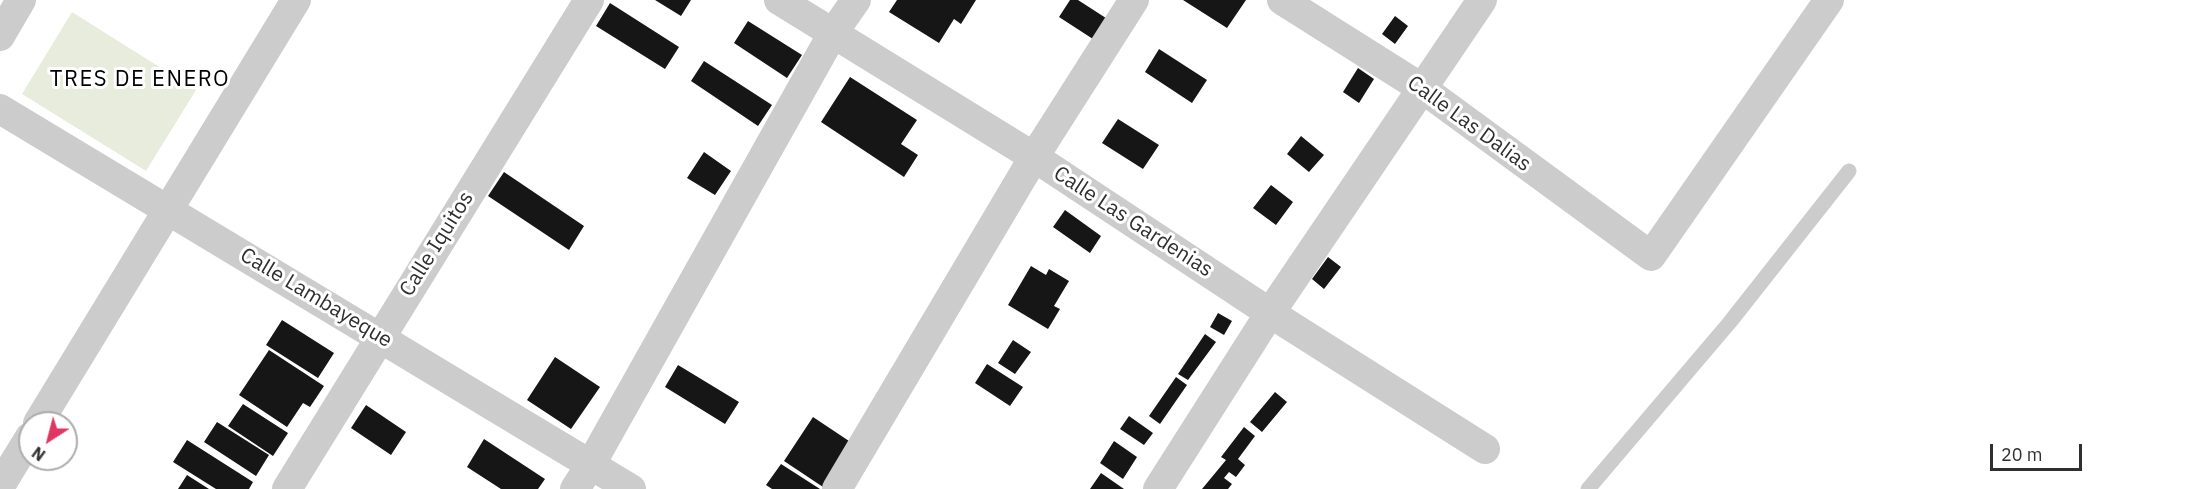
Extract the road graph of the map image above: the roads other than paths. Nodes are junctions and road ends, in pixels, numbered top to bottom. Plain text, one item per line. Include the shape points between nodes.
1 (21, 0) edge
2 (296, 0) edge
3 (589, 0) edge
4 (779, 0) edge
5 (856, 0) edge
6 (1134, 0) edge
7 (1282, 0) edge
8 (1482, 0) edge
9 (1829, 0) edge
10 (833, 33) junction
11 (0, 36) edge
12 (1423, 89) junction
13 (0, 109) edge
14 (1034, 157) junction
15 (1849, 171) dead end
16 (168, 209) junction
17 (1270, 313) junction
18 (380, 337) junction
19 (45, 411) edge
20 (1485, 449) dead end
21 (18, 456) edge
22 (591, 464) junction
23 (0, 486) edge
24 (287, 489) edge
25 (575, 489) edge
26 (631, 489) edge
27 (837, 489) edge
28 (1158, 489) edge
29 (1588, 489) edge

1 - 11 street
2 - 16 street
3 - 18 street, Calle Iquitos
4 - 10 street, Calle Las Gardenias
5 - 10 street
6 - 14 street
7 - 12 street, Calle Las Dalias
8 - 12 street
9 - 12 street, Calle Las Dalias via 1651,256
10 - 14 street, Calle Las Gardenias
10 - 22 street
12 - 17 street
13 - 16 street, Calle Lambayeque
14 - 17 street, Calle Las Gardenias
14 - 27 street
15 - 29 lane via 1730,322
16 - 18 street, Calle Lambayeque
16 - 19 street
17 - 20 street, Calle Las Gardenias
17 - 28 street
18 - 22 street, Calle Lambayeque
18 - 24 street, Calle Iquitos
21 - 23 street
22 - 25 street
22 - 26 street, Calle Lambayeque

